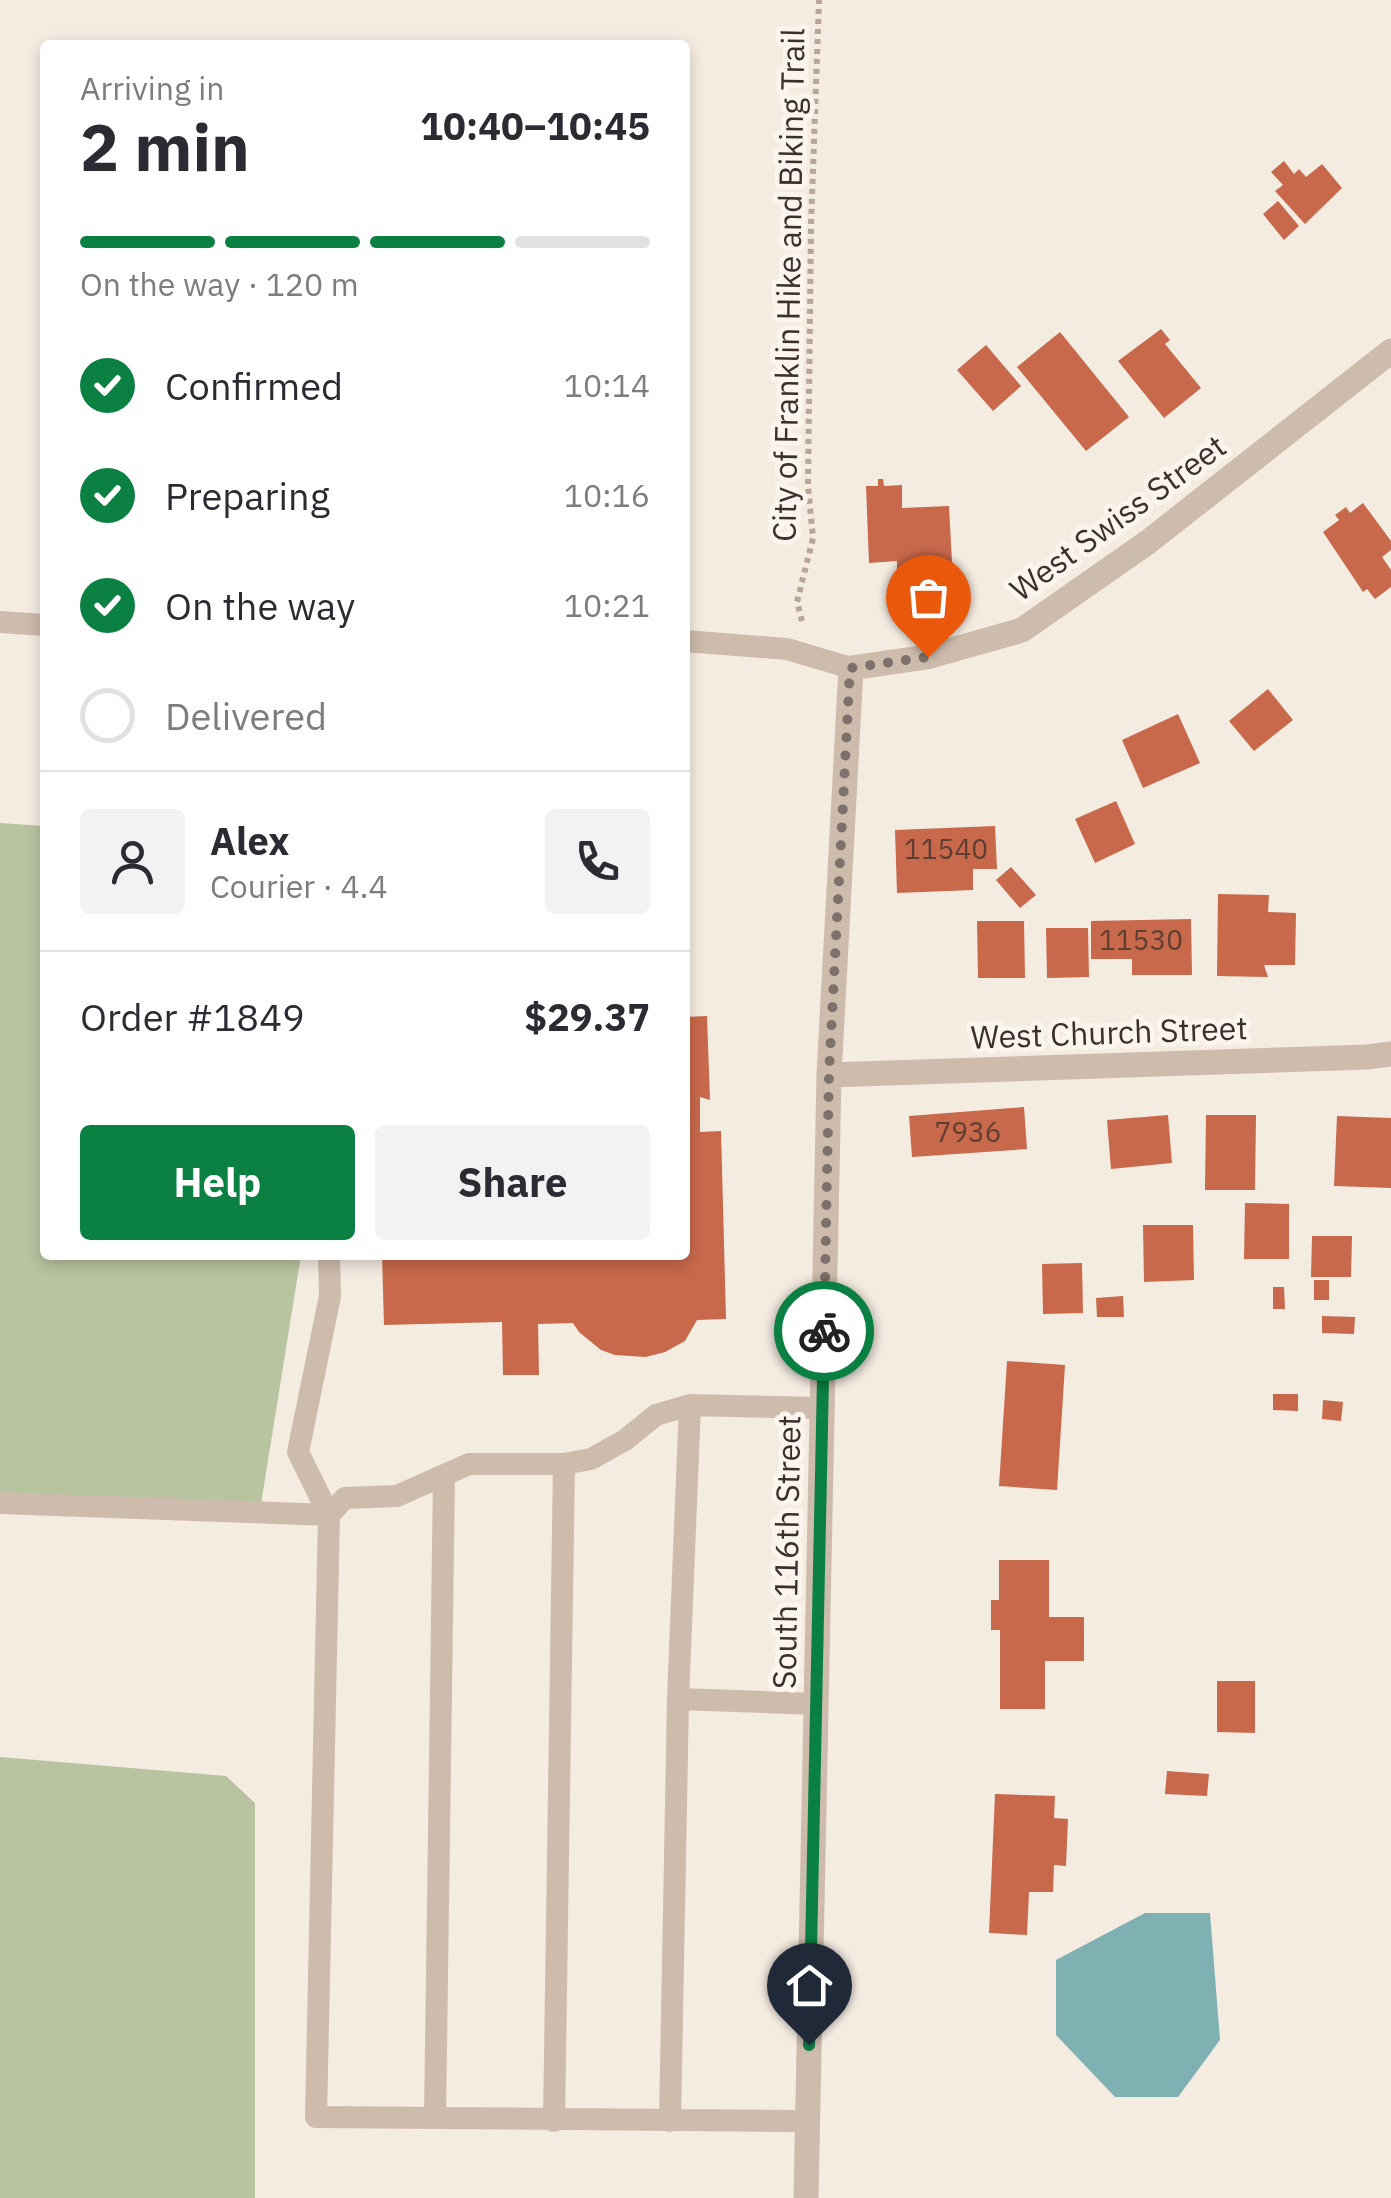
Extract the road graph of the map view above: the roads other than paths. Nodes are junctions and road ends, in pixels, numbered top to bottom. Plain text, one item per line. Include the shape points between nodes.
1 (1391, 351) edge
2 (0, 622) edge
3 (40, 625) edge
4 (690, 641) edge
5 (850, 668) junction
6 (1391, 1054) edge
7 (829, 1074) junction
8 (328, 1260) edge
9 (690, 1406) junction
10 (822, 1408) junction
11 (564, 1464) junction
12 (444, 1476) junction
13 (0, 1504) edge
14 (328, 1516) junction
15 (678, 1699) junction
16 (816, 1704) junction
17 (435, 2118) junction
18 (554, 2121) junction
19 (670, 2121) junction
20 (808, 2121) junction
21 (806, 2198) edge

1 - 5 street, West Swiss Street via 1148,542 1022,630 928,657
2 - 3 lane
4 - 5 lane via 787,649
5 - 7 street, South 116th Street
6 - 7 street, West Church Street
7 - 10 street, South 116th Street
8 - 14 lane via 330,1296 298,1452
9 - 10 lane
9 - 11 lane via 656,1415 591,1460
9 - 15 lane
10 - 16 street, South 116th Street
11 - 12 lane via 469,1464
11 - 18 lane
12 - 14 lane via 397,1496 344,1498
12 - 17 lane
13 - 14 lane
14 - 17 lane via 316,2117
15 - 16 lane
15 - 19 lane
16 - 20 street, South 116th Street
17 - 18 lane
18 - 19 lane
19 - 20 lane
20 - 21 street, South 116th Street

